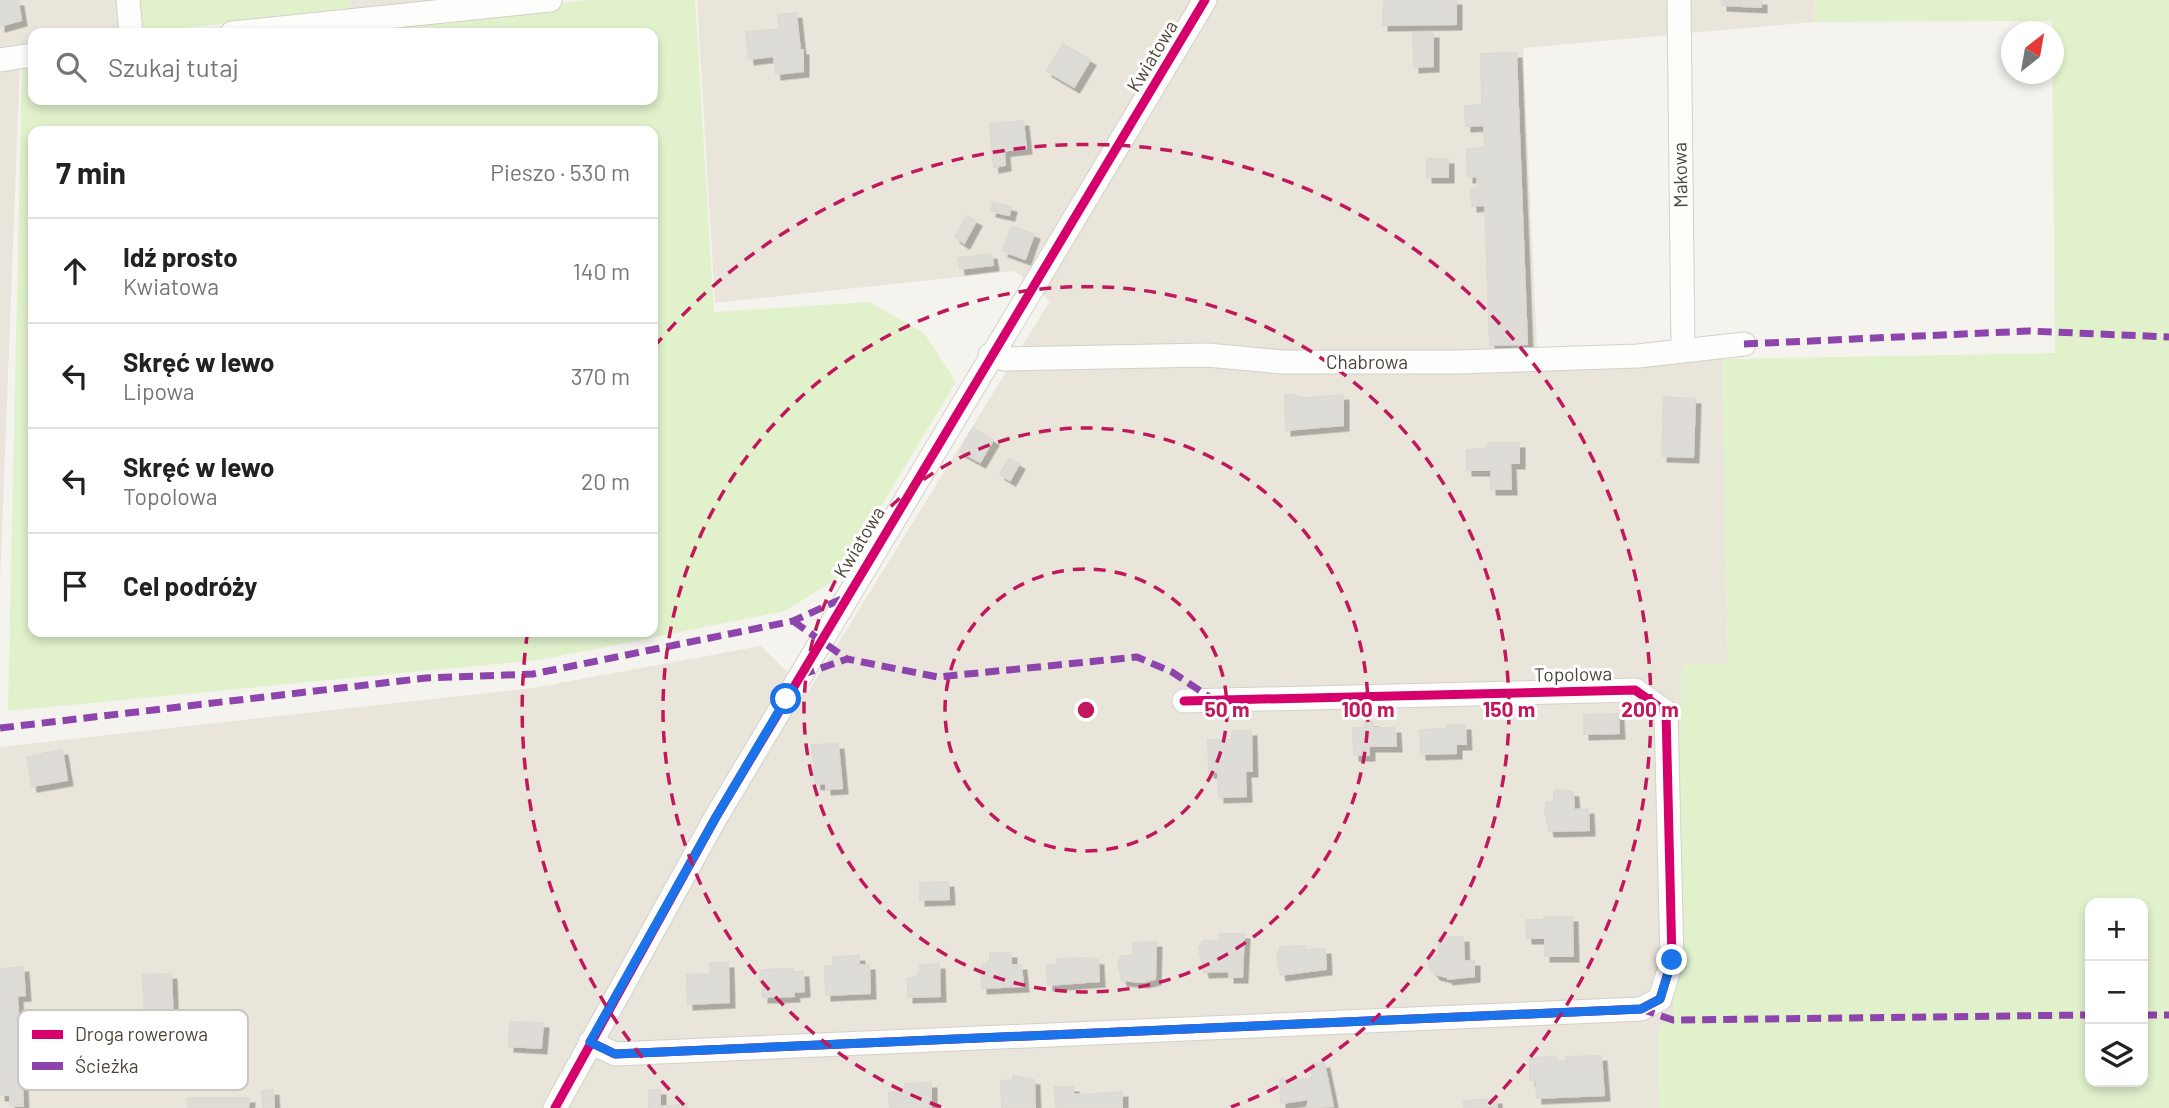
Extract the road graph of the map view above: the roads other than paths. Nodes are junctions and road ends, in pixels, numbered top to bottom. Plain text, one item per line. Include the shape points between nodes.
1 (128, 0) edge
2 (550, 0) edge
3 (1205, 0) edge
4 (1679, 0) edge
5 (131, 28) edge
6 (280, 28) edge
7 (28, 56) edge
8 (0, 60) edge
9 (1744, 344) dead end
10 (1683, 351) junction
11 (990, 355) junction
12 (1184, 701) dead end
13 (590, 1042) junction
14 (555, 1108) edge

1 - 5 street
2 - 6 street
3 - 11 street, Kwiatowa
4 - 10 street, Makowa
7 - 8 street
9 - 10 street, Chabrowa
10 - 11 street, Chabrowa via 1460,362 1282,362 1207,355 1004,359
11 - 13 street, Kwiatowa via 716,817
12 - 13 street, Topolowa via 1635,690 1666,712 1672,960 1660,999 1641,1009 615,1054
13 - 14 street, Kwiatowa

